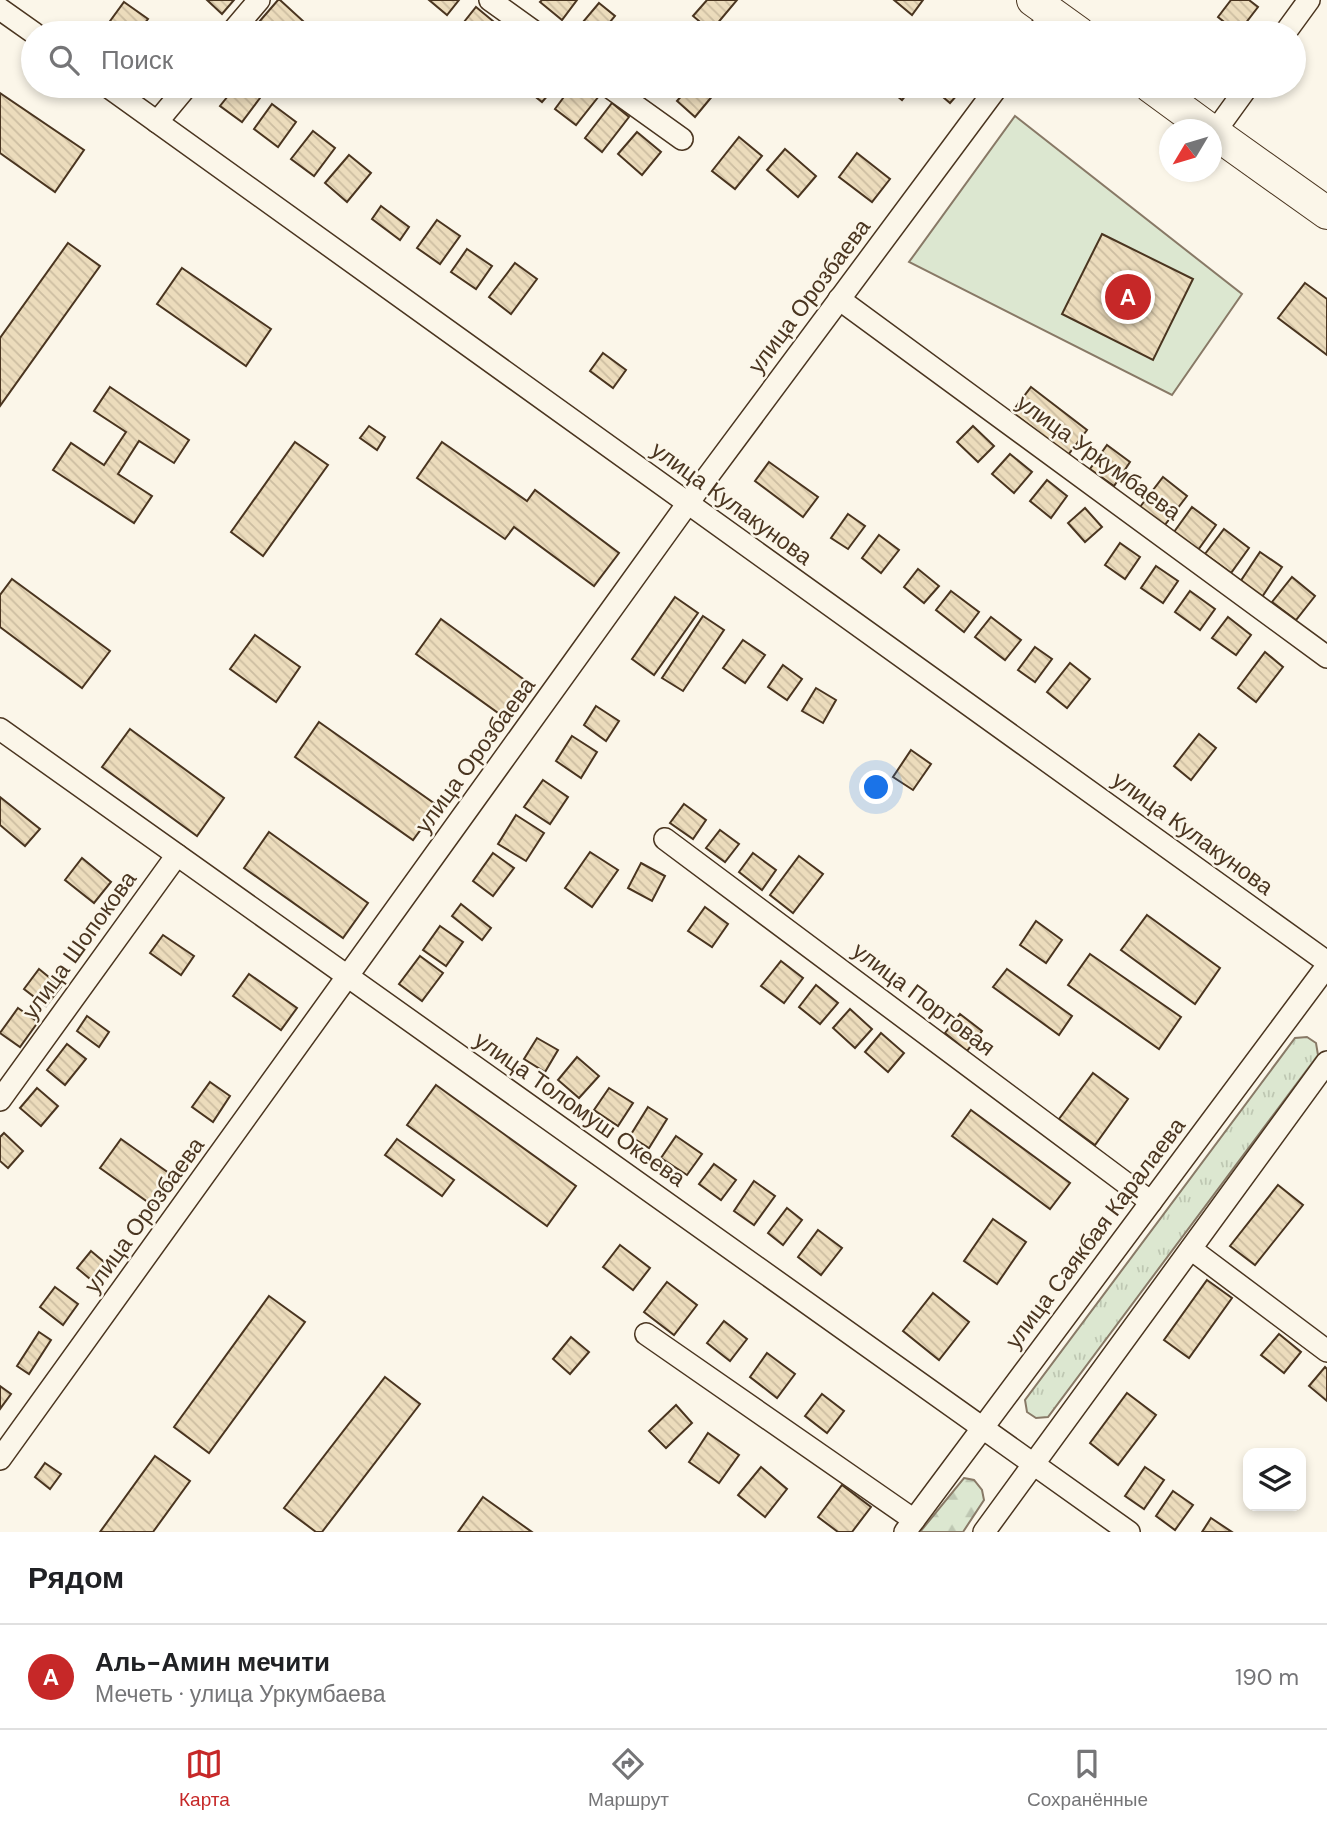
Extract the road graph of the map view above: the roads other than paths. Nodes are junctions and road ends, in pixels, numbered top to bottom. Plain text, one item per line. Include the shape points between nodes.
1 (259, 0) edge
2 (490, 0) edge
3 (1310, 0) edge
4 (0, 9) edge
5 (241, 21) edge
6 (519, 21) edge
7 (1295, 21) edge
8 (21, 24) edge
9 (124, 98) edge
10 (177, 98) edge
11 (625, 98) edge
12 (989, 98) edge
13 (1167, 98) edge
14 (1238, 98) edge
15 (1195, 119) edge
16 (1222, 119) edge
17 (157, 122) junction
18 (1222, 138) edge
19 (682, 139) dead end
20 (1327, 213) edge
21 (839, 299) junction
22 (688, 503) junction
23 (1327, 657) edge
24 (3, 738) edge
25 (666, 839) dead end
26 (177, 855) junction
27 (1327, 964) edge
28 (348, 977) junction
29 (1327, 1062) edge
30 (0, 1100) edge
31 (1151, 1202) junction
32 (1191, 1249) junction
33 (646, 1334) dead end
34 (1327, 1350) edge
35 (982, 1428) junction
36 (0, 1459) edge
37 (1033, 1464) junction
38 (909, 1526) edge
39 (984, 1532) edge
40 (1129, 1532) edge

1 - 5 street
2 - 6 street
3 - 7 street
4 - 8 street
9 - 17 street, улица Кулакунова
10 - 17 street
11 - 19 street
12 - 21 street, улица Орозбаева
13 - 15 highway
14 - 16 street
17 - 22 street, улица Кулакунова
18 - 20 highway
21 - 22 street, улица Орозбаева
21 - 23 street, улица Уркумбаева
22 - 27 street, улица Кулакунова
22 - 28 street, улица Орозбаева
24 - 26 street, улица Толомуш Океева
25 - 31 street, улица Портовая
26 - 28 street, улица Толомуш Океева
26 - 30 street, улица Шопокова
27 - 31 street, улица Саякбая Каралаева
28 - 35 street, улица Толомуш Океева
28 - 36 street, улица Орозбаева
29 - 32 street
31 - 35 street, улица Саякбая Каралаева
32 - 34 street
32 - 37 street
33 - 38 street
35 - 37 street, улица Толомуш Океева
35 - 38 street, улица Саякбая Каралаева
37 - 39 street
37 - 40 street, улица Толомуш Океева

